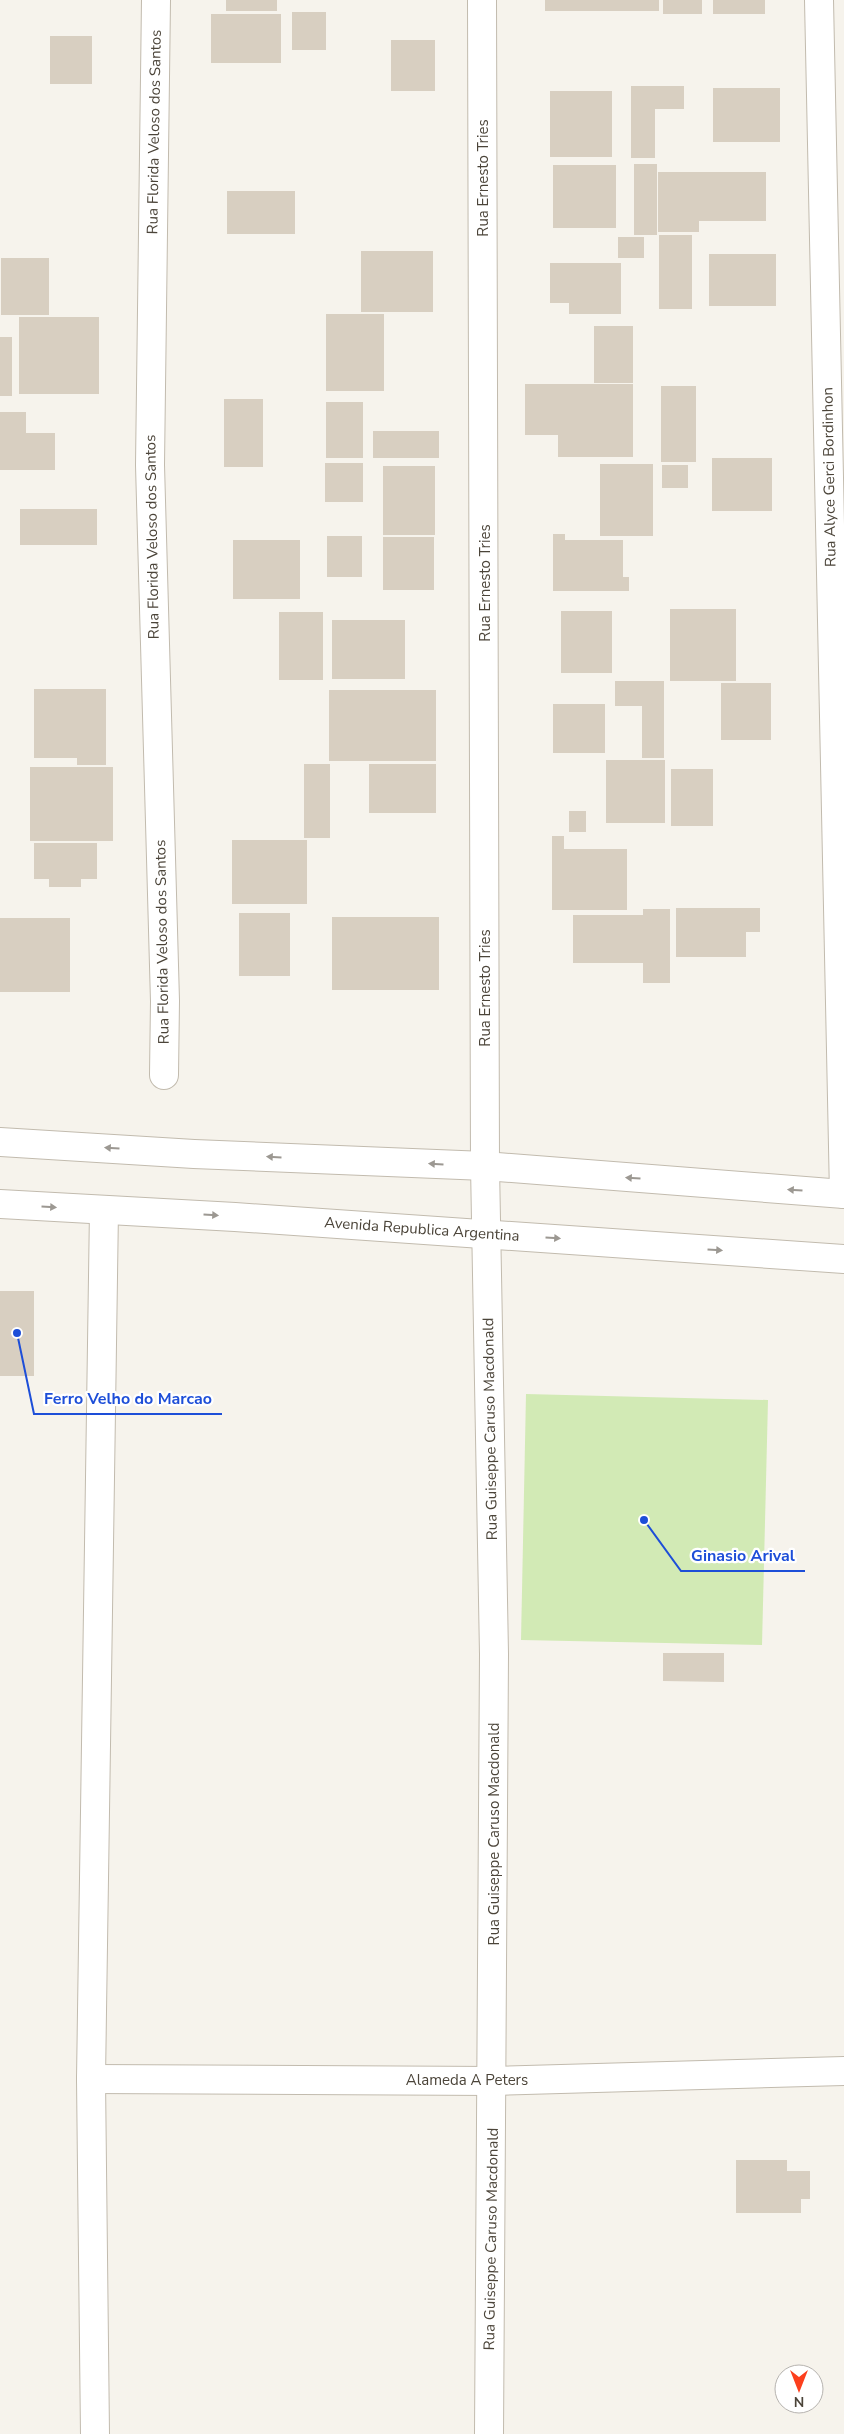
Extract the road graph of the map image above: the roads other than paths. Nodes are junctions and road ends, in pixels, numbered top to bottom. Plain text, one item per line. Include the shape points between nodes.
1 (156, 0) edge
2 (482, 0) edge
3 (819, 0) edge
4 (164, 1075) dead end
5 (0, 1142) edge
6 (485, 1166) junction
7 (844, 1194) edge
8 (0, 1204) edge
9 (104, 1210) junction
10 (487, 1234) junction
11 (844, 1259) edge
12 (844, 2071) edge
13 (90, 2079) junction
14 (493, 2082) junction
15 (95, 2434) edge
16 (489, 2434) edge

1 - 4 street, Rua Florida Veloso dos Santos via 150,465
2 - 6 street, Rua Ernesto Tries
3 - 7 street, Rua Alyce Gerci Bordinhon
6 -> 5 street
7 -> 6 street
6 - 10 street, Rua Ernesto Tries
8 -> 9 street, Avenida Republica Argentina
9 -> 10 street, Avenida Republica Argentina
9 - 13 street
10 -> 11 street, Avenida Republica Argentina
10 - 14 street, Rua Guiseppe Caruso Macdonald via 494,1654
12 - 14 street, Alameda A Peters
13 - 14 street, Alameda A Peters
13 - 15 street
14 - 16 street, Rua Guiseppe Caruso Macdonald

